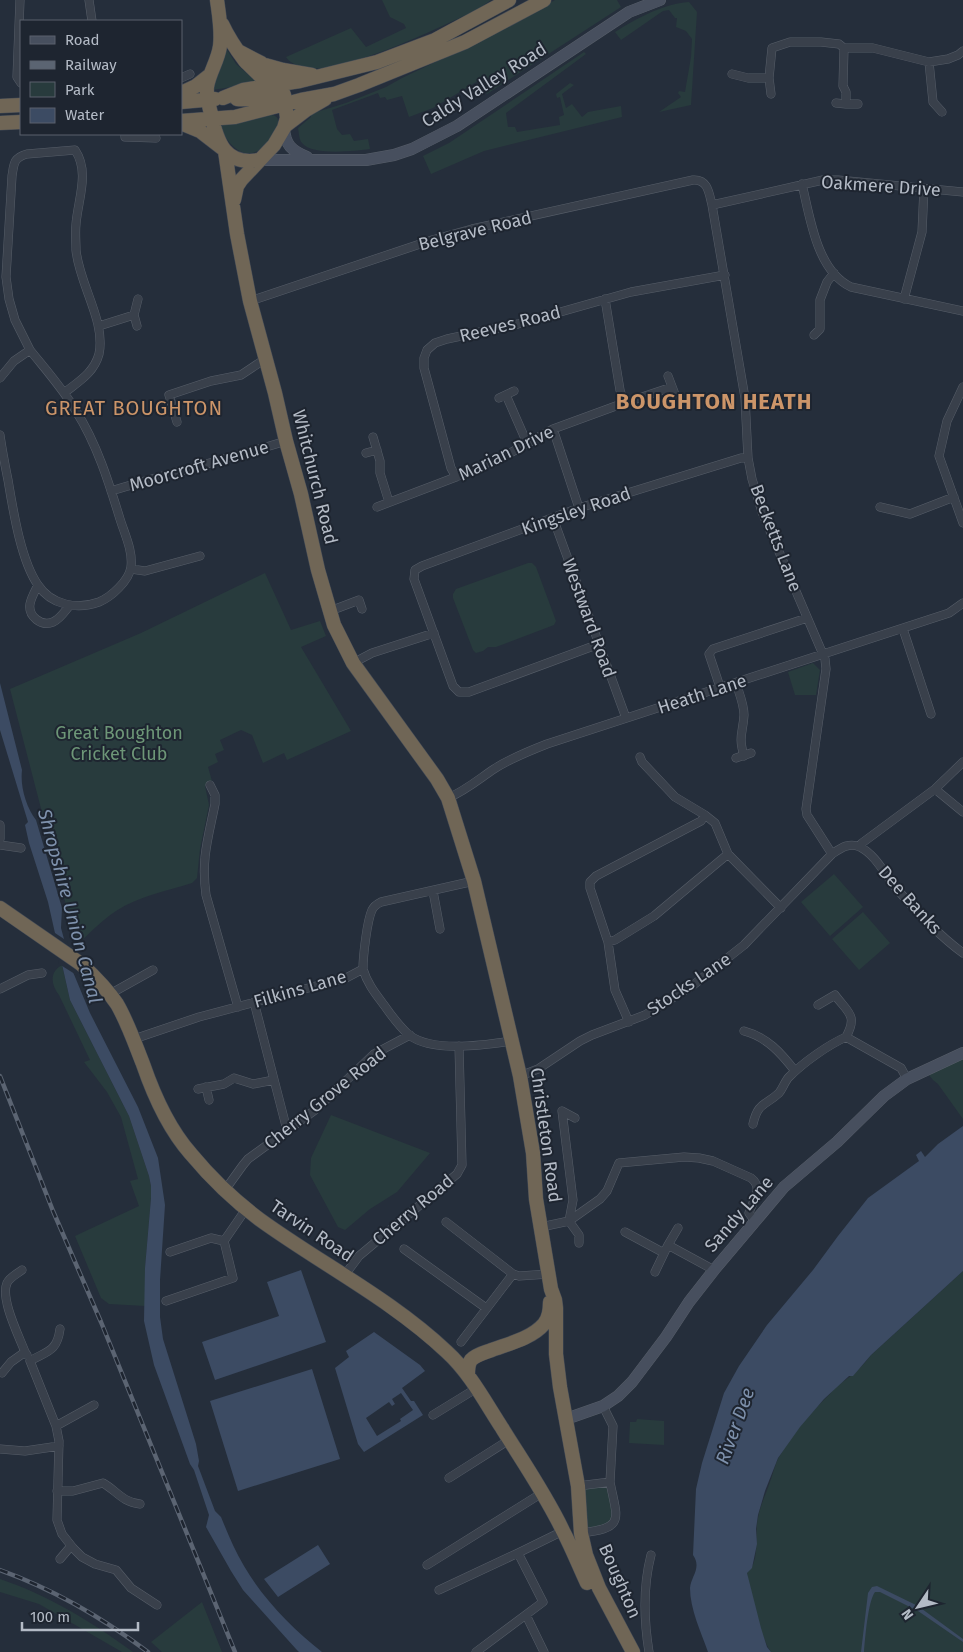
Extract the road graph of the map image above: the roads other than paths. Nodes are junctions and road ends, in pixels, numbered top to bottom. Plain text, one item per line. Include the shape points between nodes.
1 (20, 0) edge
2 (89, 0) edge
3 (217, 0) edge
4 (509, 0) edge
5 (544, 0) edge
6 (660, 0) edge
7 (220, 18) junction
8 (92, 20) edge
9 (844, 48) junction
10 (238, 51) junction
11 (963, 51) edge
12 (929, 62) junction
13 (261, 63) junction
14 (190, 74) dead end
15 (210, 74) junction
16 (732, 74) dead end
17 (323, 76) junction
18 (182, 78) edge
19 (769, 78) junction
20 (20, 82) edge
21 (182, 93) edge
22 (334, 94) junction
23 (771, 94) dead end
24 (268, 98) junction
25 (208, 100) junction
26 (182, 102) edge
27 (836, 103) dead end
28 (285, 104) junction
29 (846, 104) junction
30 (858, 104) dead end
31 (20, 105) edge
32 (0, 106) edge
33 (942, 112) dead end
34 (212, 120) junction
35 (20, 122) edge
36 (182, 122) edge
37 (182, 122) edge
38 (0, 123) edge
39 (285, 127) junction
40 (125, 135) edge
41 (156, 138) dead end
42 (225, 151) junction
43 (259, 160) junction
44 (313, 160) junction
45 (704, 182) joint
46 (802, 184) junction
47 (924, 188) junction
48 (963, 192) edge
49 (233, 204) junction
50 (712, 205) junction
51 (834, 273) junction
52 (725, 276) junction
53 (138, 299) dead end
54 (605, 299) junction
55 (904, 299) junction
56 (250, 301) junction
57 (963, 311) edge
58 (134, 315) junction
59 (99, 326) junction
60 (137, 326) dead end
61 (820, 330) dead end
62 (30, 350) junction
63 (265, 359) junction
64 (668, 376) dead end
65 (0, 378) edge
66 (672, 387) junction
67 (963, 387) edge
68 (64, 393) junction
69 (506, 395) dead end
70 (676, 397) dead end
71 (624, 403) junction
72 (177, 422) dead end
73 (553, 429) junction
74 (0, 435) edge
75 (373, 437) dead end
76 (286, 441) junction
77 (527, 443) junction
78 (377, 450) junction
79 (366, 453) dead end
80 (748, 458) junction
81 (456, 478) junction
82 (111, 491) junction
83 (954, 497) junction
84 (389, 502) junction
85 (377, 507) dead end
86 (880, 507) dead end
87 (579, 508) junction
88 (552, 518) junction
89 (963, 523) edge
90 (200, 556) dead end
91 (131, 569) junction
92 (38, 585) junction
93 (963, 603) edge
94 (70, 605) junction
95 (362, 609) dead end
96 (330, 611) junction
97 (807, 618) junction
98 (903, 629) junction
99 (434, 633) junction
100 (599, 644) junction
101 (824, 653) junction
102 (353, 663) junction
103 (736, 683) junction
104 (720, 687) junction
105 (930, 714) dead end
106 (626, 718) junction
107 (408, 740) joint
108 (651, 756) dead end
109 (743, 756) dead end
110 (963, 762) edge
111 (210, 785) dead end
112 (935, 789) junction
113 (448, 798) junction
114 (963, 812) edge
115 (704, 815) junction
116 (0, 825) edge
117 (0, 839) edge
118 (0, 845) edge
119 (859, 846) junction
120 (21, 848) dead end
121 (728, 854) junction
122 (832, 854) junction
123 (474, 881) junction
124 (433, 891) junction
125 (0, 908) edge
126 (781, 908) junction
127 (440, 929) dead end
128 (608, 942) junction
129 (963, 952) edge
130 (142, 964) dead end
131 (363, 968) junction
132 (42, 974) dead end
133 (841, 988) dead end
134 (0, 989) edge
135 (110, 994) junction
136 (835, 995) junction
137 (254, 1002) junction
138 (818, 1005) dead end
139 (238, 1007) junction
140 (629, 1022) junction
141 (744, 1031) dead end
142 (410, 1035) junction
143 (846, 1037) junction
144 (134, 1039) junction
145 (512, 1041) junction
146 (459, 1046) junction
147 (963, 1053) edge
148 (796, 1071) junction
149 (520, 1076) junction
150 (907, 1079) junction
151 (274, 1080) junction
152 (208, 1100) dead end
153 (574, 1118) dead end
154 (752, 1124) dead end
155 (287, 1130) junction
156 (226, 1190) junction
157 (246, 1209) junction
158 (569, 1221) junction
159 (755, 1221) junction
160 (446, 1222) dead end
161 (541, 1228) junction
162 (678, 1228) dead end
163 (626, 1232) dead end
164 (224, 1241) junction
165 (579, 1243) dead end
166 (668, 1245) junction
167 (404, 1249) dead end
168 (170, 1252) dead end
169 (664, 1253) junction
170 (22, 1270) dead end
171 (714, 1270) junction
172 (655, 1272) dead end
173 (513, 1274) junction
174 (548, 1274) junction
175 (344, 1276) junction
176 (551, 1289) junction
177 (166, 1302) dead end
178 (486, 1308) junction
179 (60, 1329) dead end
180 (530, 1336) junction
181 (460, 1342) dead end
182 (446, 1350) junction
183 (26, 1352) junction
184 (482, 1353) junction
185 (556, 1354) junction
186 (30, 1361) junction
187 (2, 1373) dead end
188 (468, 1374) junction
189 (477, 1388) junction
190 (94, 1405) dead end
191 (604, 1406) junction
192 (433, 1415) dead end
193 (566, 1419) junction
194 (56, 1426) junction
195 (509, 1440) junction
196 (59, 1446) junction
197 (0, 1449) edge
198 (449, 1478) dead end
199 (610, 1482) junction
200 (578, 1486) junction
201 (57, 1491) junction
202 (542, 1493) junction
203 (140, 1504) dead end
204 (581, 1528) junction
205 (563, 1531) junction
206 (71, 1546) junction
207 (518, 1553) junction
208 (651, 1556) dead end
209 (60, 1559) dead end
210 (427, 1565) dead end
211 (439, 1590) dead end
212 (158, 1605) dead end
213 (526, 1615) junction
214 (476, 1652) edge
215 (544, 1652) edge
216 (622, 1652) edge
217 (633, 1652) edge
218 (649, 1652) edge

1 - 20 street
2 - 8 street
3 - 7 highway
4 - 17 highway via 434,40 377,62
5 - 22 highway via 465,42
6 - 44 main road, Caldy Valley Road via 629,12 457,126 412,149 366,160
7 - 10 highway
7 - 15 highway via 218,57
9 - 12 street via 873,48
9 - 19 street via 839,44 821,42 790,42 772,48
9 - 29 street
10 - 13 highway
10 - 24 highway
11 - 12 street via 948,59
12 - 33 street via 933,102
13 - 17 highway
13 - 24 highway via 274,75
14 - 18 street
15 - 21 highway
15 - 25 highway
16 - 19 street
17 - 24 highway
19 - 23 street
22 - 28 highway
22 - 39 highway
24 - 25 highway via 244,90
24 - 25 highway via 238,109 217,111
24 - 28 highway
24 - 28 highway
24 - 34 highway via 235,117
25 - 26 highway
25 - 34 highway, Whitchurch Road
27 - 29 street
28 - 39 highway
29 - 30 street
31 - 32 highway
34 - 36 highway
34 - 42 highway, Whitchurch Road
35 - 38 highway
37 - 42 highway via 200,131
39 - 43 highway, Whitchurch Road
39 - 44 main road, Caldy Valley Road via 288,146
40 - 41 street
42 - 43 highway via 243,162
42 - 49 highway, Whitchurch Road
43 - 44 main road, Caldy Valley Road
43 - 49 highway, Whitchurch Road via 237,186
45 - 50 street, Becketts Lane
45 - 56 street, Belgrave Road via 693,180 472,229
46 - 47 street, Oakmere Drive via 838,180
46 - 50 street, Oakmere Drive
46 - 51 street via 814,237
47 - 48 street, Oakmere Drive
47 - 55 street via 922,232
49 - 56 highway, Whitchurch Road
50 - 52 street, Becketts Lane
51 - 55 street via 851,287
51 - 61 street via 826,282 820,300
52 - 54 street, Reeves Road
52 - 80 street, Becketts Lane via 745,398
53 - 58 street
54 - 71 street
54 - 81 street, Reeves Road via 518,324 446,339 427,350 424,368
55 - 57 street
56 - 63 highway, Whitchurch Road
58 - 59 street
58 - 60 street
59 - 62 street via 76,252 75,225 83,172 80,157 75,150 19,156 12,176 6,277 15,320
59 - 68 street via 99,353 94,364 87,376
62 - 65 street via 14,361
62 - 68 street
63 - 72 street via 241,375 169,395
63 - 76 highway, Whitchurch Road
64 - 66 street
66 - 70 street
66 - 71 street, Marian Drive
67 - 83 street via 947,421 939,456
68 - 82 street via 88,434
69 - 77 street
71 - 73 street, Marian Drive
73 - 77 street, Marian Drive
73 - 87 street
74 - 92 street via 15,517 29,569
75 - 78 street
76 - 82 street, Moorcroft Avenue
76 - 96 highway, Whitchurch Road
77 - 81 street, Marian Drive
78 - 79 street
78 - 84 street
80 - 87 street, Kingsley Road
80 - 97 street, Becketts Lane via 762,512
81 - 84 street, Marian Drive
82 - 91 street via 131,554
83 - 86 street via 910,514
83 - 89 street
84 - 85 street, Marian Drive
87 - 88 street, Kingsley Road
88 - 99 street, Kingsley Road via 415,570 414,579
88 - 100 street, Westward Road
90 - 91 street via 145,571
91 - 94 street via 121,586 108,598 84,606
92 - 94 street via 57,602
92 - 94 street via 30,603 30,612 35,619 53,623
93 - 98 street, Heath Lane via 949,613
95 - 96 street via 359,600
96 - 102 highway, Whitchurch Road
97 - 101 street, Becketts Lane
97 - 104 street via 713,649 709,654
98 - 101 street, Heath Lane
98 - 105 street
99 - 100 street via 458,692 469,692
99 - 102 street via 372,653
100 - 106 street, Westward Road
101 - 103 street, Heath Lane
101 - 122 street, Becketts Lane via 826,669 806,809
102 - 107 highway, Whitchurch Road
103 - 104 street, Heath Lane
103 - 109 street via 744,716 740,740
104 - 106 street, Heath Lane
106 - 113 street, Heath Lane via 520,754
107 - 113 highway, Christleton Road via 438,779
108 - 115 street via 641,759 675,797
110 - 112 street
111 - 139 street via 215,804 204,857 206,895
112 - 114 street
112 - 119 street
113 - 123 highway, Christleton Road
115 - 121 street via 715,823
115 - 128 street via 701,821 590,882
116 - 117 street
118 - 120 street
119 - 122 street via 841,848
119 - 129 street, Dee Banks via 870,854 929,923
121 - 126 street
121 - 128 street via 654,916
122 - 126 street, Stocks Lane
123 - 124 street, Filkins Lane
123 - 145 highway, Christleton Road
124 - 127 street
124 - 131 street, Filkins Lane via 374,906
125 - 135 highway, Tarvin Road via 88,970
126 - 140 street, Stocks Lane via 711,972 664,1005
128 - 140 street via 614,990
130 - 135 street via 150,971
131 - 137 street, Filkins Lane via 346,978
131 - 142 street via 367,980 389,1013
132 - 134 street via 28,974
133 - 136 street
135 - 144 highway, Tarvin Road
136 - 138 street
136 - 143 street via 852,1020
137 - 139 street, Filkins Lane
137 - 151 street
139 - 144 street, Filkins Lane
140 - 149 street, Stocks Lane via 592,1035 538,1069
141 - 148 street via 755,1030
142 - 146 street via 438,1045
142 - 155 street, Cherry Grove Road via 374,1054 323,1102
143 - 148 street via 834,1042
143 - 150 street via 901,1068
144 - 156 highway, Tarvin Road via 158,1101 178,1137 199,1164
145 - 146 street
145 - 149 highway, Christleton Road
146 - 175 street, Cherry Road via 462,1165 457,1174 359,1256
147 - 150 main road, Sandy Lane
148 - 154 street via 780,1092 755,1112
149 - 161 highway, Christleton Road
150 - 159 main road, Sandy Lane via 784,1187
151 - 152 street via 253,1084 234,1078 224,1084 202,1088
151 - 155 street
153 - 158 street via 562,1111 573,1200
155 - 156 street, Cherry Grove Road via 248,1159
156 - 157 highway, Tarvin Road
157 - 164 street
157 - 175 highway, Tarvin Road
158 - 159 street via 607,1191 619,1163 684,1157 713,1161 756,1182 758,1193 749,1213
158 - 161 street
158 - 165 street via 579,1234
159 - 171 main road, Sandy Lane
160 - 173 street
161 - 174 highway, Christleton Road
162 - 166 street
163 - 169 street
164 - 168 street via 211,1238
164 - 177 street via 233,1278
166 - 169 street
166 - 171 street
167 - 178 street
169 - 172 street
170 - 183 street via 8,1281 4,1294
171 - 191 main road, Sandy Lane via 632,1382
173 - 174 street
173 - 178 street
174 - 176 highway, Christleton Road
175 - 182 highway, Tarvin Road
176 - 180 highway via 545,1323
176 - 185 highway, Christleton Road via 556,1308
178 - 181 street
179 - 186 street via 53,1349
180 - 184 highway
180 - 185 highway via 548,1339
182 - 184 highway via 461,1356
182 - 188 highway, Tarvin Road
183 - 186 street
183 - 187 street
184 - 188 highway via 468,1364
185 - 193 highway, Christleton Road
186 - 194 street
188 - 189 highway, Tarvin Road
189 - 192 street
189 - 195 highway, Tarvin Road
190 - 194 street
191 - 193 main road, Sandy Lane
191 - 199 street via 613,1426
193 - 200 highway, Christleton Road
194 - 196 street
195 - 198 street
195 - 202 highway, Tarvin Road
196 - 197 street
196 - 201 street
199 - 200 street
199 - 204 street via 616,1518 614,1524 601,1531
200 - 204 highway, Christleton Road
201 - 203 street via 73,1491 103,1483 131,1503
201 - 206 street via 57,1520
202 - 205 highway, Tarvin Road
202 - 210 street
204 - 205 highway
204 - 217 highway, Boughton via 591,1572
205 - 207 street
205 - 216 highway, Boughton
206 - 209 street
206 - 212 street via 95,1564 116,1570 131,1588
207 - 211 street
207 - 213 street via 543,1602
208 - 218 street via 646,1573 645,1625
213 - 214 street
213 - 215 street

